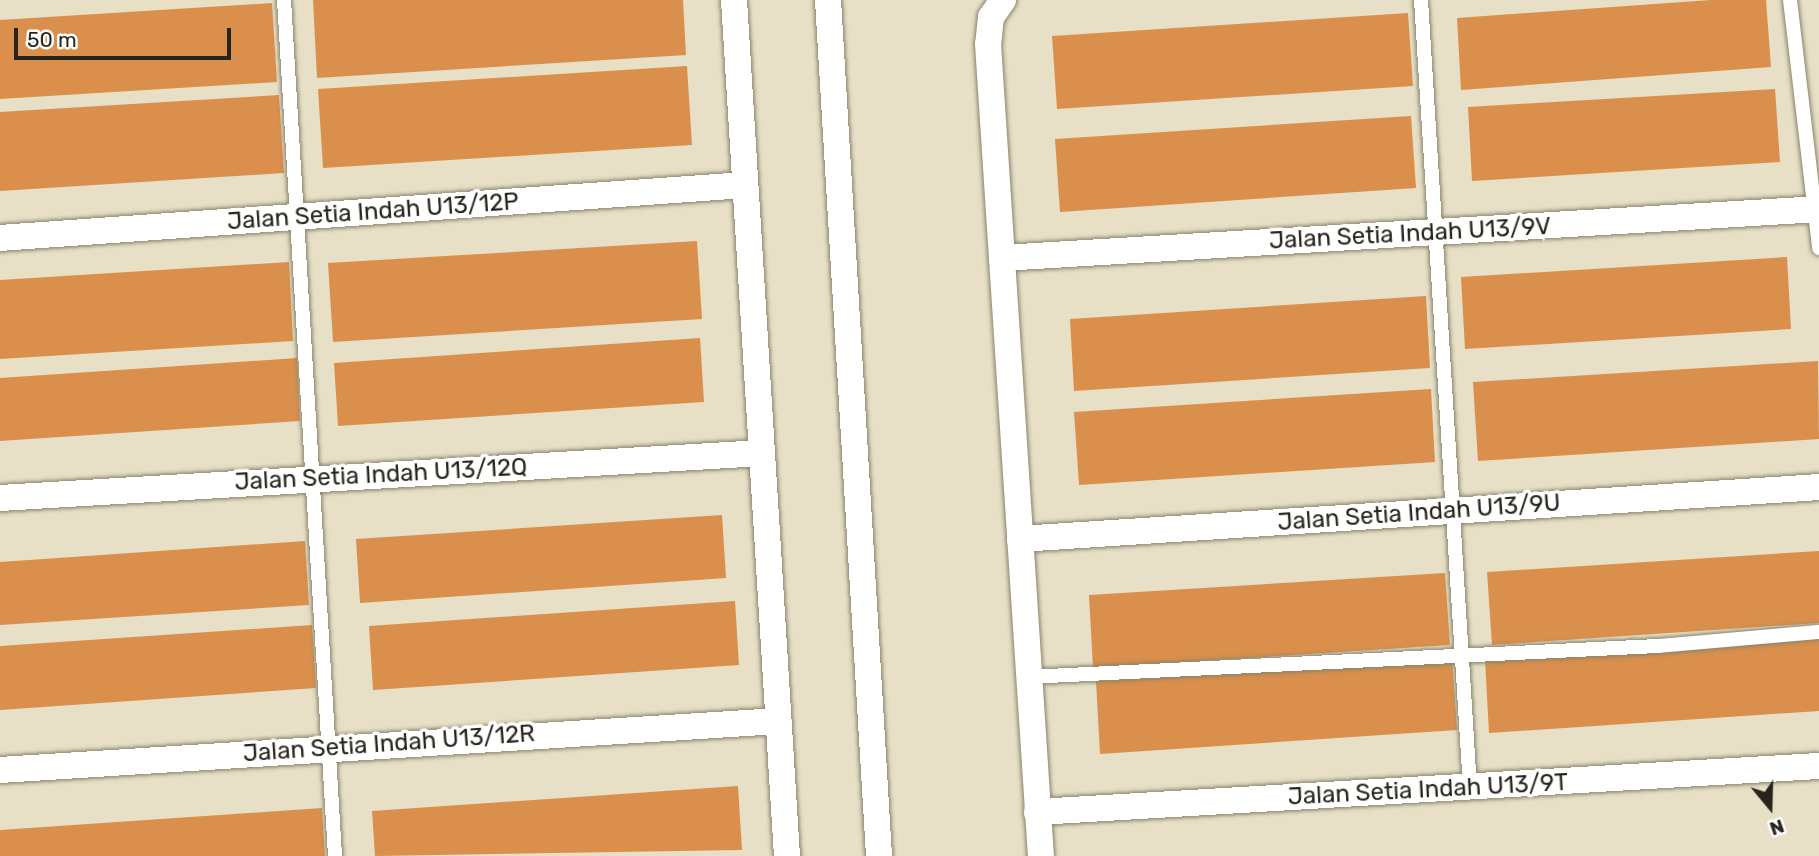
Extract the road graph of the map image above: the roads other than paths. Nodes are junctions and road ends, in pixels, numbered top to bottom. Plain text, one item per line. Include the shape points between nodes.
1 (284, 0) edge
2 (734, 0) edge
3 (828, 0) edge
4 (1003, 0) edge
5 (1421, 0) edge
6 (1790, 0) edge
7 (745, 185) junction
8 (1817, 210) edge
9 (295, 218) junction
10 (1435, 232) junction
11 (0, 238) edge
12 (1819, 248) edge
13 (1002, 258) junction
14 (762, 453) junction
15 (310, 480) junction
16 (1819, 487) edge
17 (0, 498) edge
18 (1453, 511) junction
19 (1020, 539) junction
20 (1819, 632) edge
21 (1462, 656) junction
22 (1028, 677) junction
23 (778, 721) junction
24 (328, 747) junction
25 (1819, 766) edge
26 (0, 770) edge
27 (1470, 788) junction
28 (1037, 812) junction
29 (335, 856) edge
30 (787, 856) edge
31 (879, 856) edge
32 (1041, 856) edge

1 - 9 lane
2 - 7 street
3 - 31 street
4 - 13 street via 991,17 988,44
5 - 10 lane
6 - 8 lane
7 - 9 street, Jalan Setia Indah U13/12P
7 - 14 street
8 - 10 street, Jalan Setia Indah U13/9V
8 - 12 lane
9 - 11 street, Jalan Setia Indah U13/12P
9 - 15 lane
10 - 13 street, Jalan Setia Indah U13/9V
10 - 18 lane
13 - 19 street
14 - 15 street, Jalan Setia Indah U13/12Q
14 - 23 street
15 - 17 street, Jalan Setia Indah U13/12Q
15 - 24 lane
16 - 18 street, Jalan Setia Indah U13/9U
18 - 19 street, Jalan Setia Indah U13/9U
18 - 21 lane
19 - 22 street
20 - 21 lane
21 - 22 lane
21 - 27 lane
22 - 28 street
23 - 24 street, Jalan Setia Indah U13/12R
23 - 30 street
24 - 26 street, Jalan Setia Indah U13/12R
24 - 29 lane
25 - 27 street, Jalan Setia Indah U13/9T
27 - 28 street, Jalan Setia Indah U13/9T
28 - 32 street

